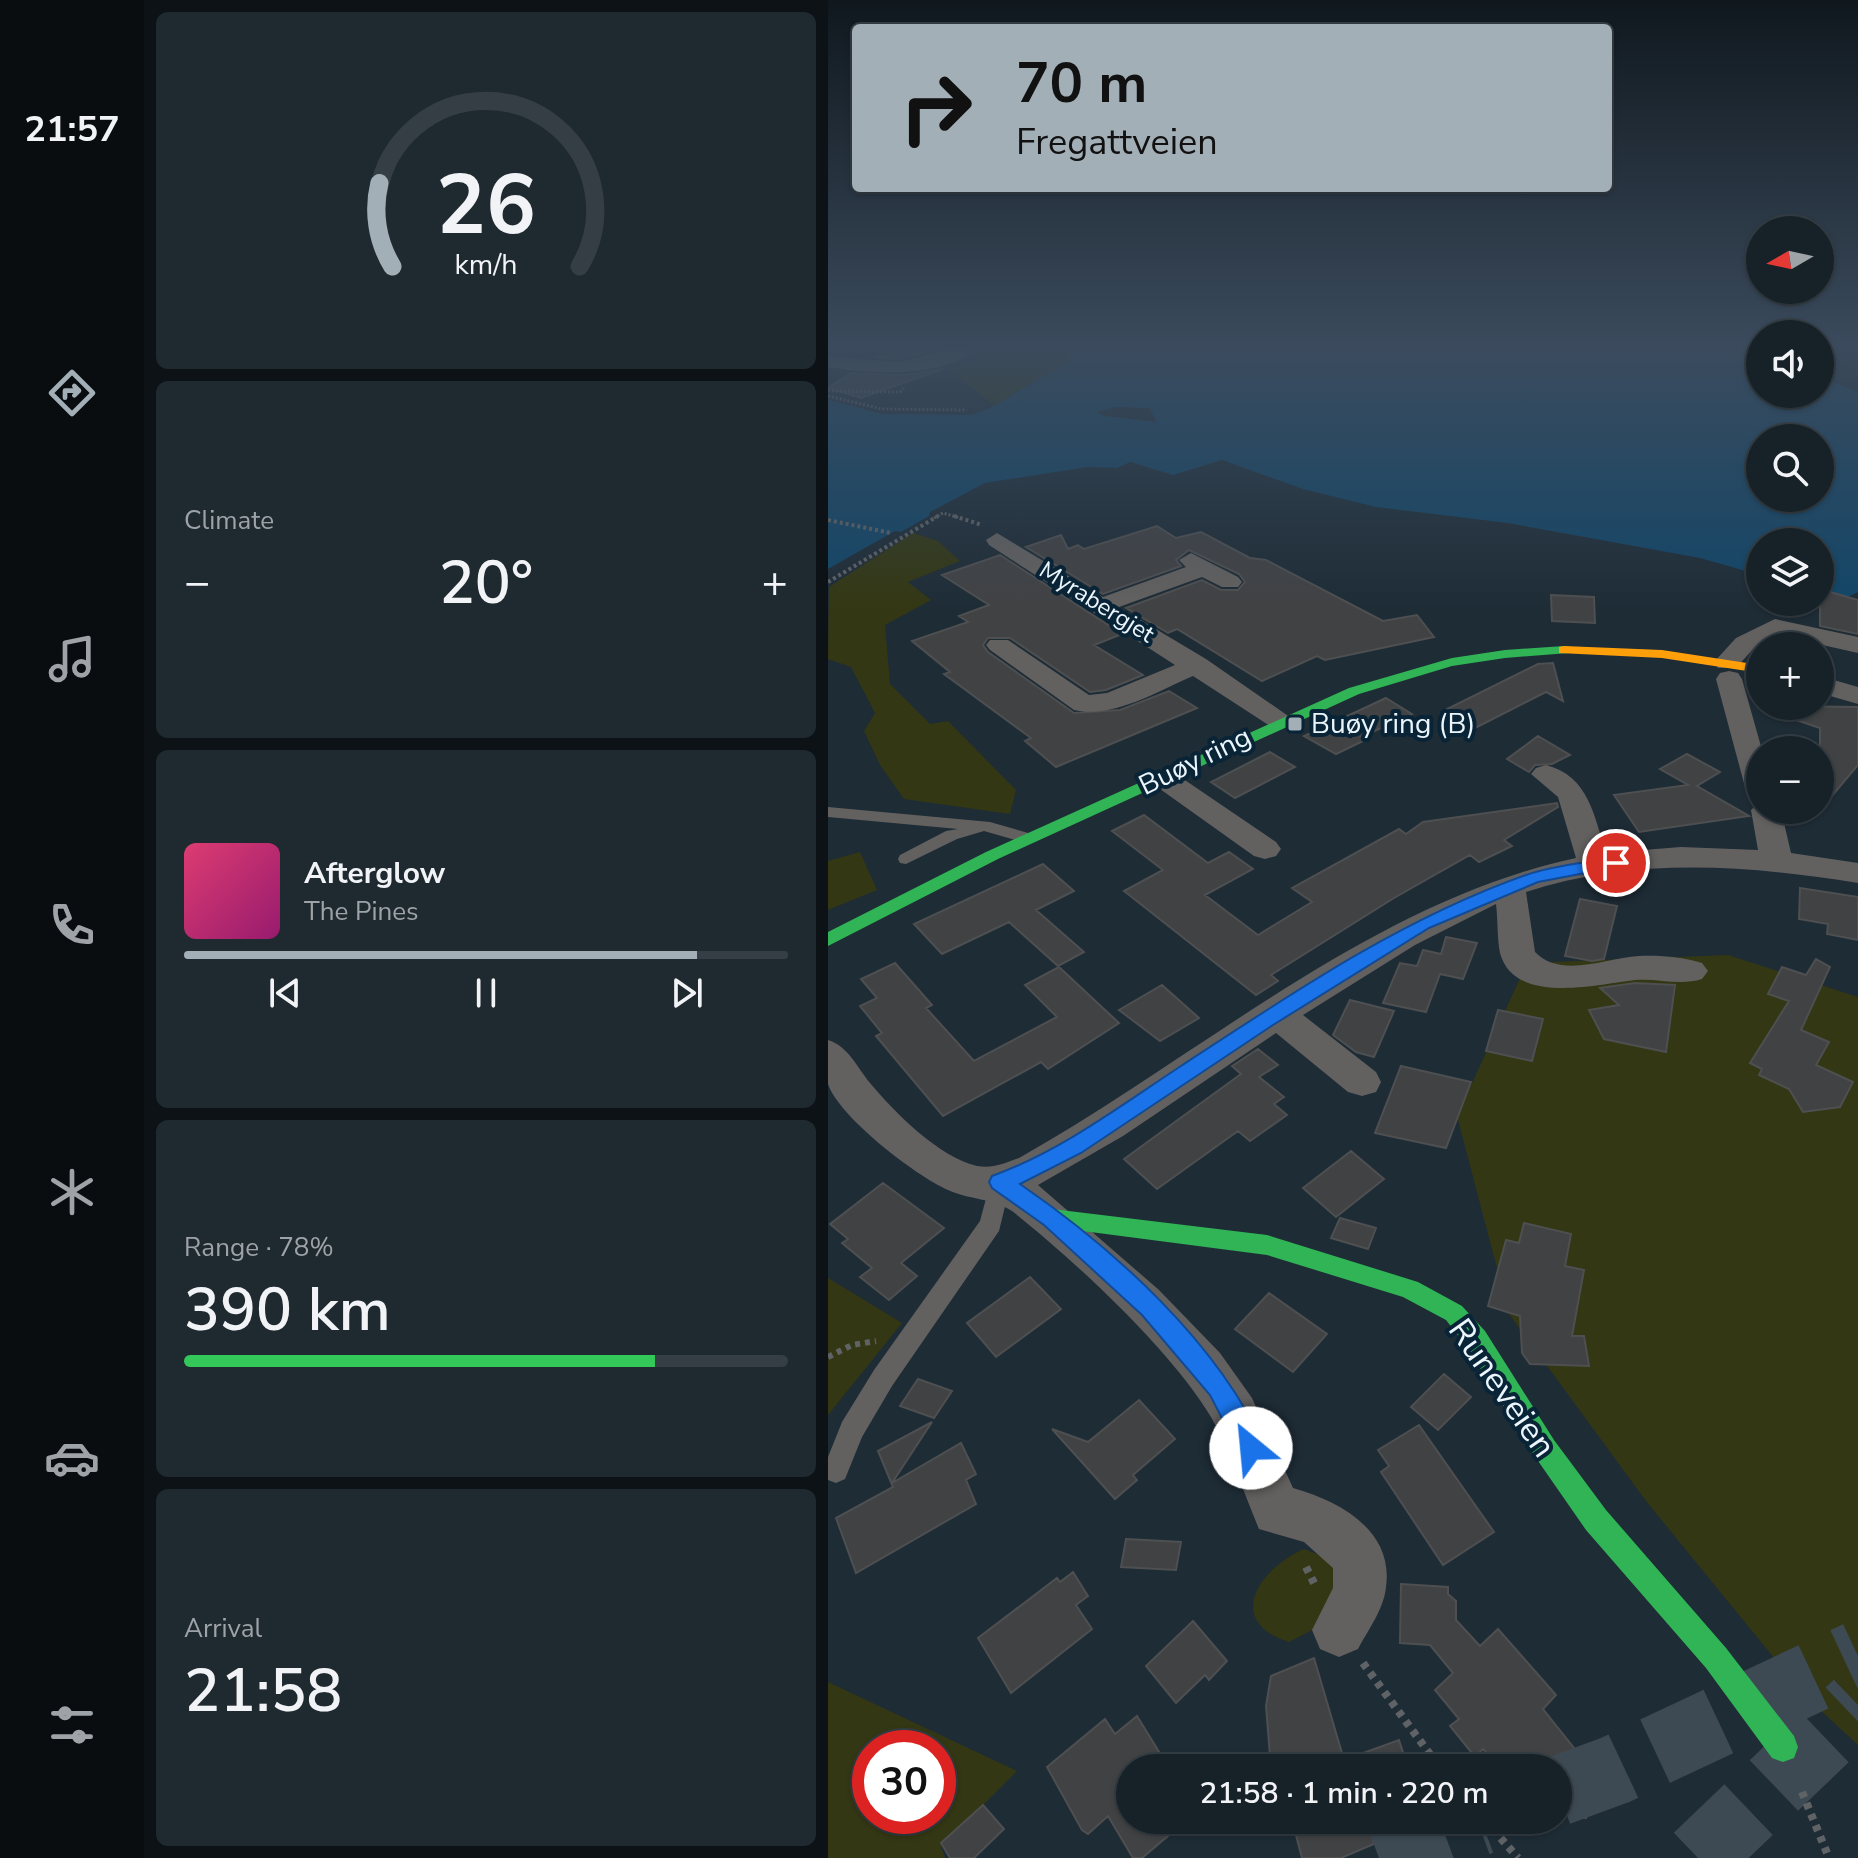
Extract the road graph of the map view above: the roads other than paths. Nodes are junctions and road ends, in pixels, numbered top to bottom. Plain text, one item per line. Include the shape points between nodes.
1 (997, 540) road end
2 (1230, 582) dead end
3 (1102, 605) junction
4 (999, 645) dead end
5 (1858, 645) edge
6 (1197, 665) junction
7 (1746, 670) edge
8 (1728, 671) junction
9 (1834, 688) edge
10 (1858, 696) edge
11 (1280, 720) junction
12 (1746, 744) edge
13 (1546, 774) dead end
14 (1163, 778) junction
15 (828, 812) edge
16 (1769, 824) edge
17 (990, 827) junction
18 (1029, 839) junction
19 (1265, 849) dead end
20 (906, 859) dead end
21 (1776, 859) junction
22 (1594, 865) junction
23 (1858, 873) edge
24 (1503, 889) junction
25 (828, 940) edge
26 (1690, 971) dead end
27 (1277, 1014) junction
28 (828, 1054) edge
29 (1362, 1082) dead end
30 (1000, 1182) junction
31 (1052, 1218) junction
32 (836, 1470) dead end
33 (1339, 1630) dead end
34 (1783, 1747) road end

1 - 3 street, Myrabergjet
2 - 3 street via 1197,564
3 - 6 street, Myrabergjet
4 - 6 street, Myrabergjet via 1084,704 1113,700
5 - 8 street via 1775,627 1745,643
6 - 11 street, Myrabergjet
7 - 8 street, Buøy ring
8 - 11 street, Buøy ring via 1613,651 1495,656 1399,673
8 - 12 street
9 - 10 street
11 - 14 street, Buøy ring
13 - 22 street via 1572,793
14 - 18 street, Buøy ring
14 - 19 street
15 - 17 lane
16 - 21 street
17 - 18 lane
17 - 20 lane via 952,835
18 - 25 street, Buøy ring
21 - 22 street via 1686,857
21 - 23 street
22 - 24 street
24 - 26 street via 1513,903 1518,955 1552,975 1587,978 1639,968
24 - 27 street via 1423,924
27 - 29 street
27 - 30 street via 1074,1147
28 - 30 street, Runeveien via 862,1103 898,1138 969,1181
30 - 31 street, Runeveien
30 - 32 lane via 991,1224 883,1378 851,1431
31 - 33 street, Runeveien via 1150,1308 1219,1387 1277,1511 1338,1531 1358,1568 1361,1587
31 - 34 street, Runeveien via 1267,1245 1410,1289 1454,1313 1588,1510 1716,1658

